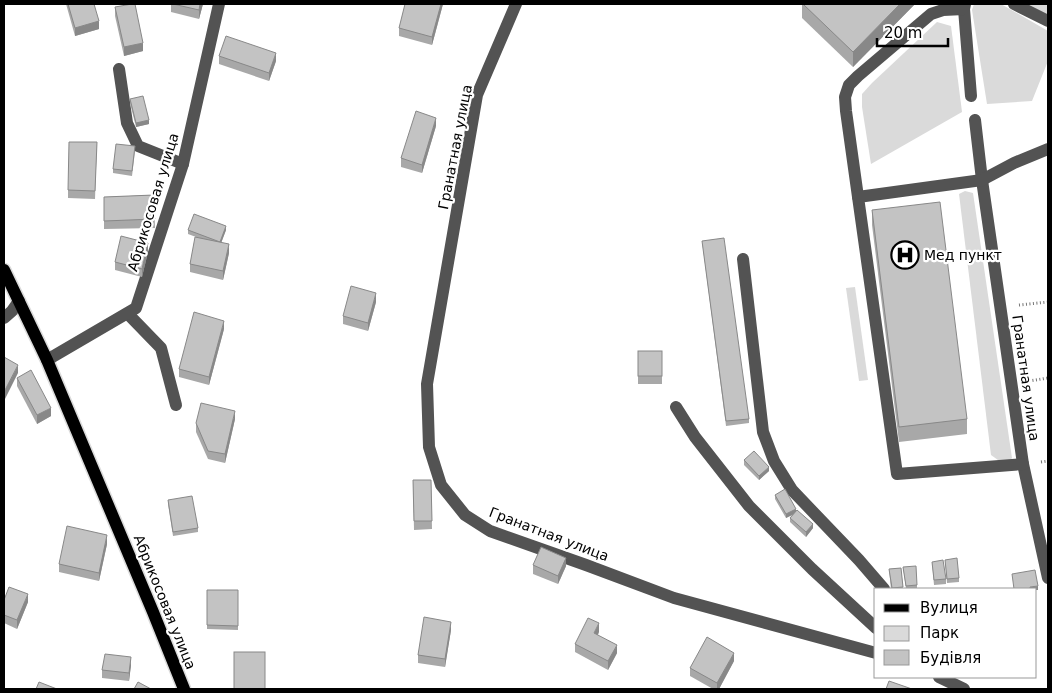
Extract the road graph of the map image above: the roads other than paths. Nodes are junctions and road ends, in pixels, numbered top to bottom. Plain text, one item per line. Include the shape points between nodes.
1 (219, 4) edge
2 (516, 4) edge
3 (1014, 4) edge
4 (964, 6) edge
5 (1048, 21) edge
6 (119, 69) dead end
7 (971, 96) dead end
8 (974, 120) dead end
9 (1048, 149) edge
10 (183, 164) junction
11 (982, 180) junction
12 (858, 196) junction
13 (743, 259) dead end
14 (4, 270) edge
15 (19, 301) junction
16 (128, 314) junction
17 (4, 318) edge
18 (47, 360) junction
19 (176, 405) dead end
20 (676, 407) dead end
21 (1023, 464) junction
22 (1048, 578) edge
23 (883, 588) edge
24 (874, 626) edge
25 (874, 652) edge
26 (941, 678) edge
27 (947, 678) edge
28 (960, 678) edge
29 (184, 689) edge
30 (966, 689) edge

1 - 10 street, Абрикосовая улица
2 - 25 street, Гранатная улица via 478,95 427,384 429,446 441,485 465,515 490,531 674,598
3 - 5 street
4 - 7 street
4 - 12 street via 931,14 849,85 845,97 846,112
6 - 10 street via 127,122 138,146
8 - 11 street, Гранатная улица
9 - 11 street via 1014,162
10 - 16 street, Абрикосовая улица via 136,308
11 - 12 street
11 - 21 street, Гранатная улица
12 - 21 street via 897,474
13 - 23 street via 763,432 774,461 792,490
14 - 15 main road, Абрикосовая улица
15 - 17 street
15 - 18 main road, Абрикосовая улица
16 - 18 street, Абрикосовая улица
16 - 19 street via 161,348
18 - 29 main road, Абрикосовая улица
20 - 24 street via 695,437 749,506
21 - 22 street, Гранатная улица
26 - 30 street
27 - 30 street
28 - 30 street

